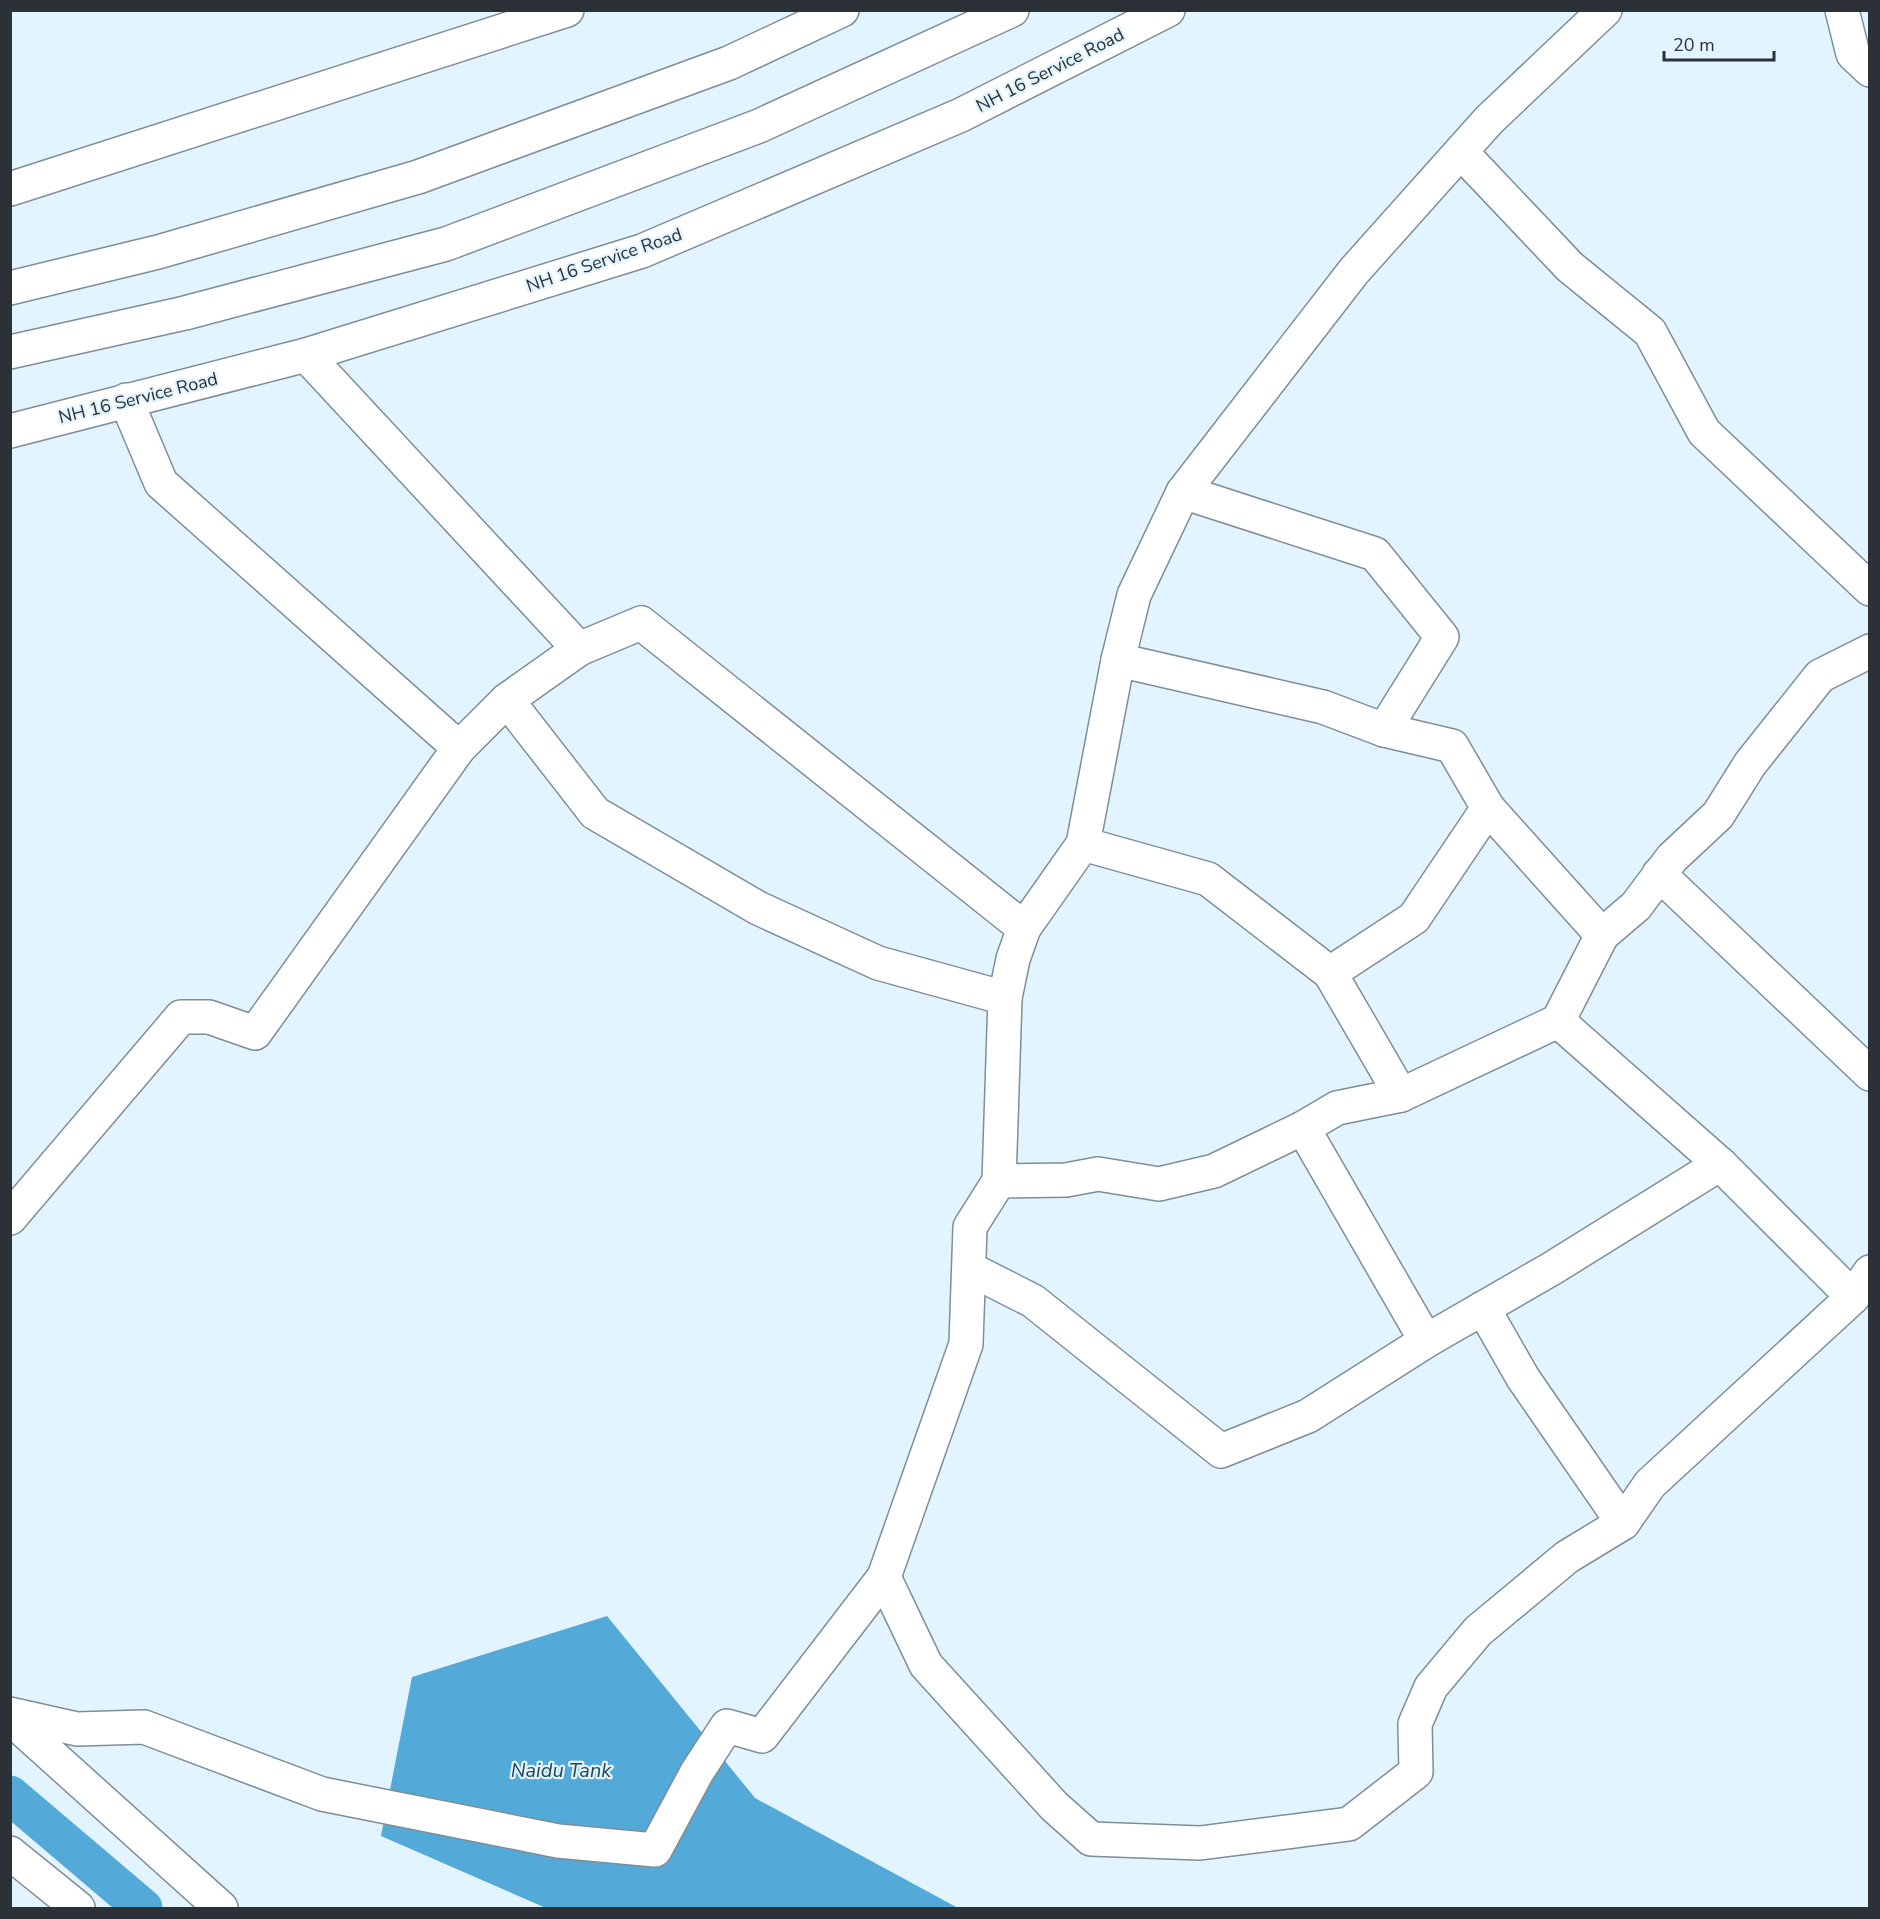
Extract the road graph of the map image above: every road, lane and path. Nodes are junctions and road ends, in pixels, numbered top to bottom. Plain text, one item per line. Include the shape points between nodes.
1 (567, 10) edge
2 (842, 10) edge
3 (1012, 10) edge
4 (1168, 10) edge
5 (1605, 10) edge
6 (1842, 10) edge
7 (1869, 70) edge
8 (1461, 152) junction
9 (10, 189) edge
10 (10, 288) edge
11 (10, 352) edge
12 (306, 355) junction
13 (126, 400) junction
14 (10, 430) edge
15 (1183, 492) junction
16 (1869, 589) edge
17 (579, 649) junction
18 (1869, 651) edge
19 (1118, 660) junction
20 (507, 700) junction
21 (1384, 730) junction
22 (459, 748) junction
23 (1488, 808) junction
24 (1083, 844) junction
25 (1659, 874) junction
26 (1024, 928) junction
27 (1602, 934) junction
28 (1330, 973) junction
29 (1005, 998) junction
30 (1558, 1021) junction
31 (1869, 1074) edge
32 (1401, 1095) junction
33 (1303, 1128) junction
34 (1720, 1164) junction
35 (999, 1181) junction
36 (15, 1204) edge
37 (970, 1269) junction
38 (1861, 1285) edge
39 (1483, 1308) junction
40 (1426, 1341) junction
41 (1623, 1522) junction
42 (884, 1577) junction
43 (10, 1716) edge
44 (10, 1853) edge
45 (78, 1908) edge
46 (222, 1908) edge

1 - 9 main road
2 - 10 main road via 729,63 418,177 158,252
3 - 11 main road via 759,126 446,244 185,313
4 - 12 main road, NH 16 Service Road via 961,115 642,251
5 - 8 main road via 1489,120
6 - 7 main road via 1853,54
8 - 15 main road via 1354,271
8 - 16 main road via 1570,267 1650,332 1704,432
12 - 13 main road, NH 16 Service Road
12 - 17 main road
13 - 14 main road, NH 16 Service Road
13 - 22 main road via 161,483
15 - 19 main road via 1134,595
15 - 21 main road via 1375,554 1442,637
17 - 20 main road
17 - 26 main road via 641,623
18 - 25 main road via 1820,676 1750,764 1718,815
19 - 21 main road via 1323,707
19 - 24 main road
20 - 22 main road
20 - 29 main road via 595,813 759,908 878,963
21 - 23 main road via 1452,746
22 - 36 main road via 255,1033 209,1017 181,1017
23 - 27 main road
23 - 28 main road via 1414,918
24 - 26 main road
24 - 28 main road via 1208,879
25 - 27 main road via 1636,906
25 - 31 main road
26 - 29 main road
27 - 30 main road
28 - 32 main road
29 - 35 main road
30 - 32 main road
30 - 34 main road
32 - 33 main road via 1337,1108
33 - 35 main road via 1214,1171 1159,1184 1098,1174 1066,1180
33 - 40 main road
34 - 38 main road
34 - 39 main road
35 - 37 main road via 970,1227
37 - 40 main road via 1034,1301 1221,1451 1308,1416
37 - 42 main road via 966,1344
38 - 41 main road via 1650,1484
39 - 40 main road
39 - 41 main road via 1523,1378
41 - 42 main road via 1567,1557 1478,1631 1431,1687 1415,1724 1416,1772 1349,1824 1200,1844 1091,1839 1054,1806 926,1665
42 - 43 main road via 762,1736 727,1726 655,1850 558,1841 322,1794 144,1727 77,1729
43 - 46 main road
44 - 45 main road

